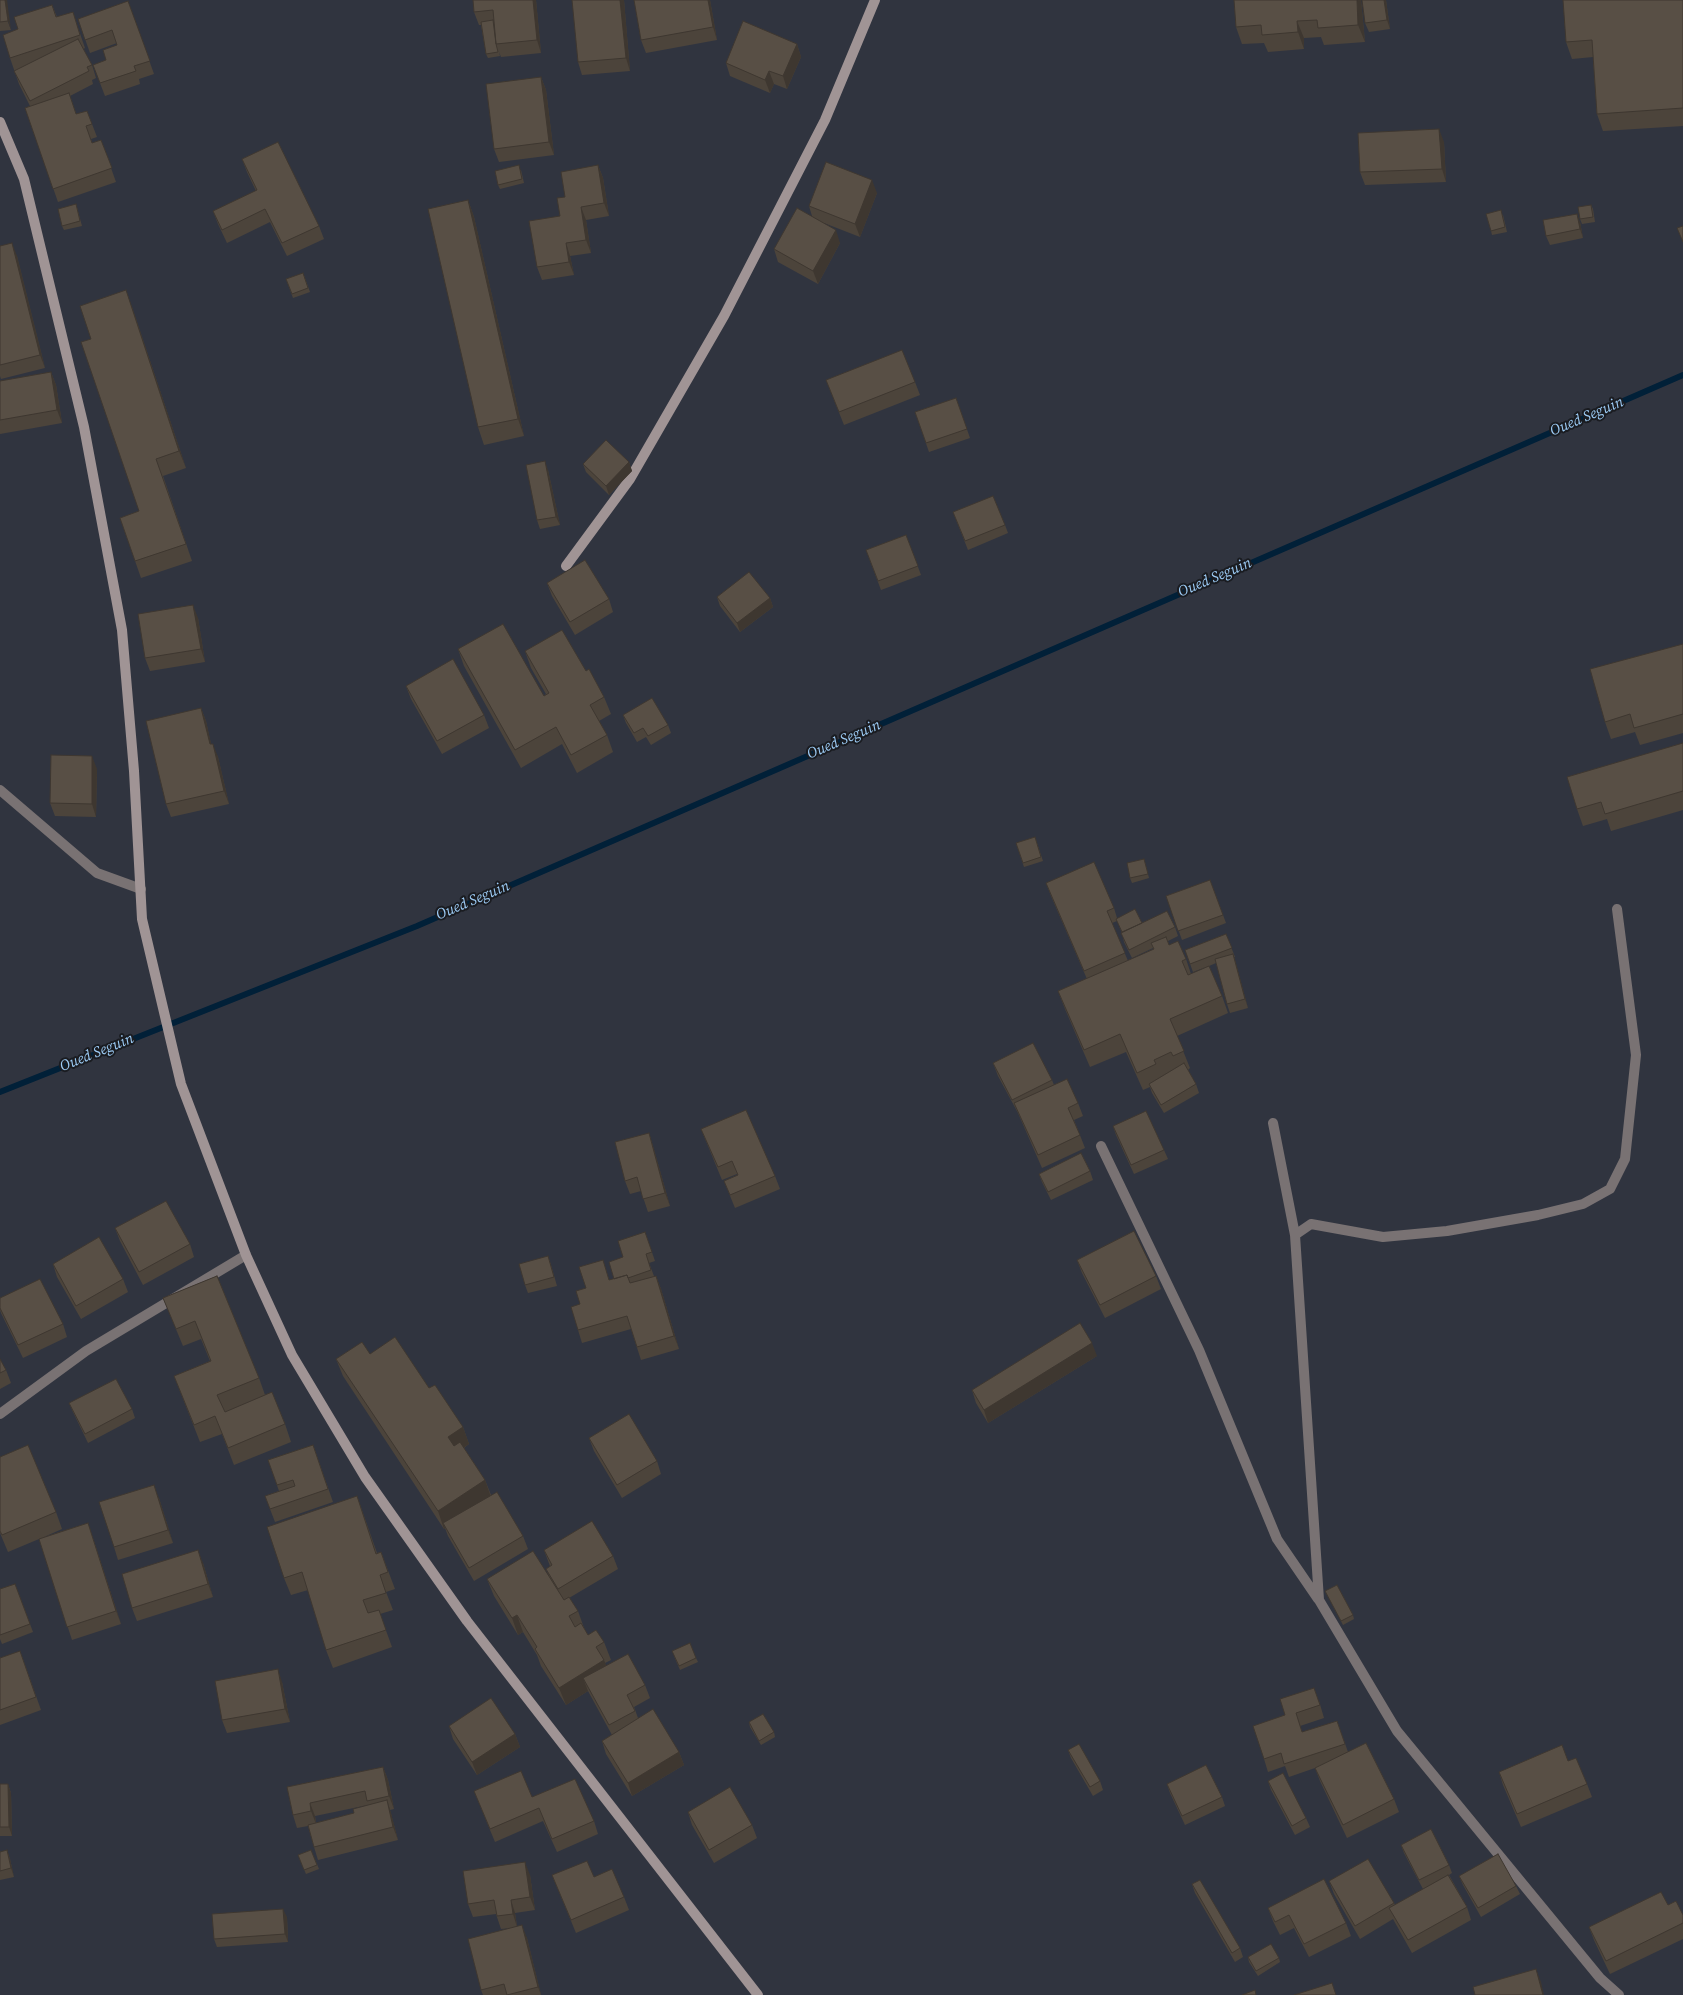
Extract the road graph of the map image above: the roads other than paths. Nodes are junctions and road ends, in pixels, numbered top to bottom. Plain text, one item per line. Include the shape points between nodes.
1 (875, 0) edge
2 (0, 122) edge
3 (566, 566) dead end
4 (0, 790) edge
5 (141, 890) junction
6 (1617, 909) dead end
7 (1274, 1123) dead end
8 (1101, 1146) dead end
9 (1295, 1235) junction
10 (246, 1254) junction
11 (0, 1414) edge
12 (1319, 1600) junction
13 (758, 1995) edge
14 (1619, 1995) edge

1 - 3 main road via 825,120 724,316 630,479
2 - 5 main road via 24,179 84,427 122,630
4 - 5 street via 97,874
5 - 10 main road via 142,919 182,1084
6 - 9 street via 1636,1055 1625,1159 1610,1189 1583,1204 1447,1231 1383,1237 1311,1224
7 - 9 street
8 - 12 street via 1199,1350 1277,1539
9 - 12 street
10 - 11 street via 86,1352
10 - 13 main road via 292,1355 365,1478 467,1621
12 - 14 street via 1397,1731 1600,1978

